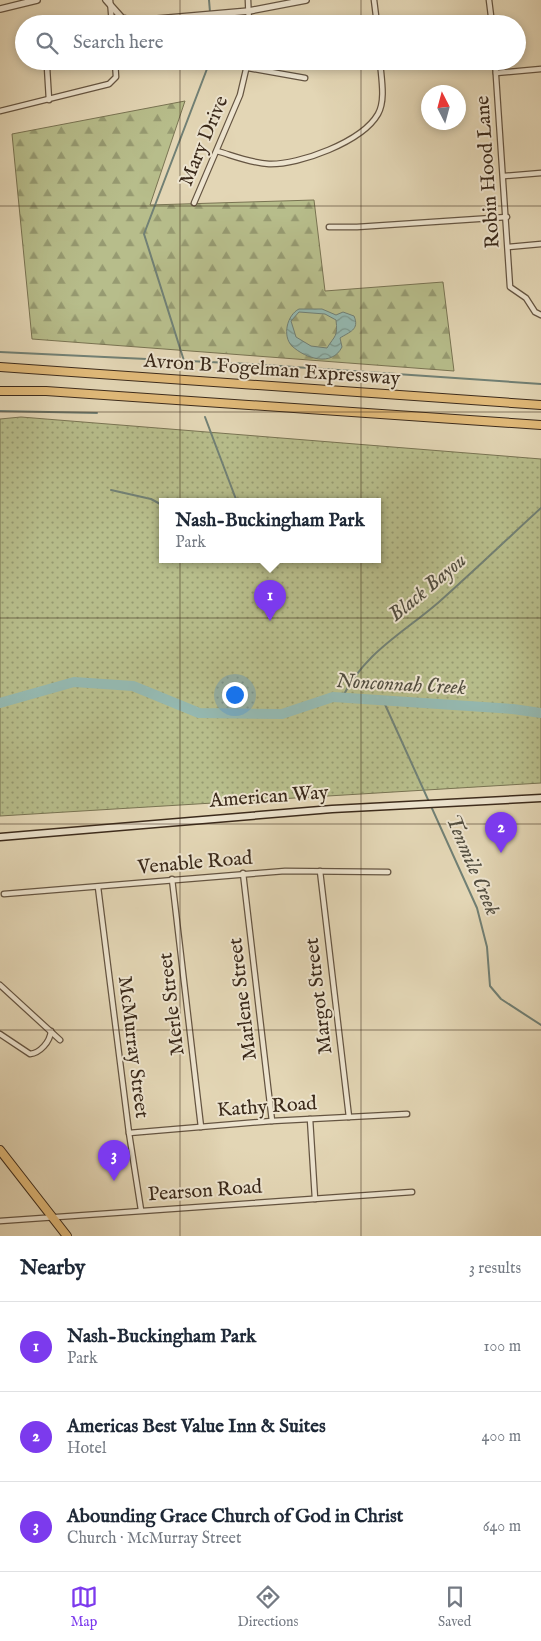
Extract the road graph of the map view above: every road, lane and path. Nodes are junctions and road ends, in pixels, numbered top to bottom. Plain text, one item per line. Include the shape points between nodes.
1 (37, 0) edge
2 (106, 0) edge
3 (110, 0) edge
4 (248, 0) edge
5 (306, 0) edge
6 (374, 0) edge
7 (489, 0) edge
8 (110, 7) junction
9 (0, 9) edge
10 (249, 11) junction
11 (111, 15) edge
12 (119, 15) edge
13 (203, 15) edge
14 (249, 15) edge
15 (376, 15) edge
16 (491, 15) edge
17 (541, 69) edge
18 (47, 70) edge
19 (115, 70) edge
20 (247, 70) edge
21 (259, 70) edge
22 (380, 70) edge
23 (496, 70) edge
24 (496, 73) junction
25 (305, 78) dead end
26 (49, 100) junction
27 (0, 111) edge
28 (217, 151) junction
29 (541, 173) edge
30 (504, 176) junction
31 (194, 203) dead end
32 (507, 216) junction
33 (329, 227) dead end
34 (541, 244) edge
35 (508, 246) junction
36 (541, 315) edge
37 (0, 367) edge
38 (0, 391) edge
39 (541, 405) edge
40 (541, 425) edge
41 (541, 798) edge
42 (0, 837) edge
43 (320, 871) junction
44 (388, 872) dead end
45 (243, 873) junction
46 (172, 879) junction
47 (98, 887) junction
48 (4, 894) dead end
49 (0, 986) edge
50 (51, 1031) junction
51 (0, 1034) edge
52 (60, 1040) dead end
53 (407, 1114) dead end
54 (349, 1117) junction
55 (310, 1119) junction
56 (272, 1122) junction
57 (201, 1126) junction
58 (129, 1133) junction
59 (0, 1150) edge
60 (412, 1192) dead end
61 (315, 1198) junction
62 (141, 1210) junction
63 (52, 1218) junction
64 (0, 1221) edge
65 (67, 1236) edge

1 - 9 street
2 - 8 street
3 - 8 street
4 - 10 street
5 - 10 street
6 - 15 street
7 - 16 street
8 - 11 street
8 - 12 street
10 - 13 street
10 - 14 street
17 - 24 street
18 - 26 street
19 - 26 street via 116,77 109,84
20 - 28 street, Mary Drive
21 - 25 street
22 - 28 street via 382,99 378,114 369,125 347,140 315,156 270,164 250,162
23 - 24 street, Robin Hood Lane
24 - 30 street, Robin Hood Lane
26 - 27 street
28 - 31 street, Mary Drive
29 - 30 street
30 - 32 street, Robin Hood Lane
32 - 33 street
32 - 35 street, Robin Hood Lane
34 - 35 street
35 - 36 street, Robin Hood Lane via 512,290 522,294
37 - 39 highway, Avron B Fogelman Expressway
38 - 40 highway, Avron B Fogelman Expressway via 46,390
41 - 42 main road, American Way via 263,814
43 - 44 street, Venable Road
43 - 45 street, Venable Road
43 - 54 street, Margot Street
45 - 46 street, Venable Road
45 - 56 street, Marlene Street
46 - 47 street, Venable Road
46 - 57 street, Merle Street
47 - 48 street, Venable Road
47 - 58 street, McMurray Street
49 - 50 street
50 - 51 street via 48,1041 36,1054 30,1054
50 - 52 street
53 - 54 street, Kathy Road
54 - 55 street, Kathy Road
55 - 56 street, Kathy Road
55 - 61 street
56 - 57 street, Kathy Road
57 - 58 street, Kathy Road
58 - 62 street, McMurray Street
59 - 63 highway
60 - 61 street, Pearson Road
61 - 62 street, Pearson Road
62 - 63 street, Pearson Road
63 - 64 street, Pearson Road
63 - 65 highway

